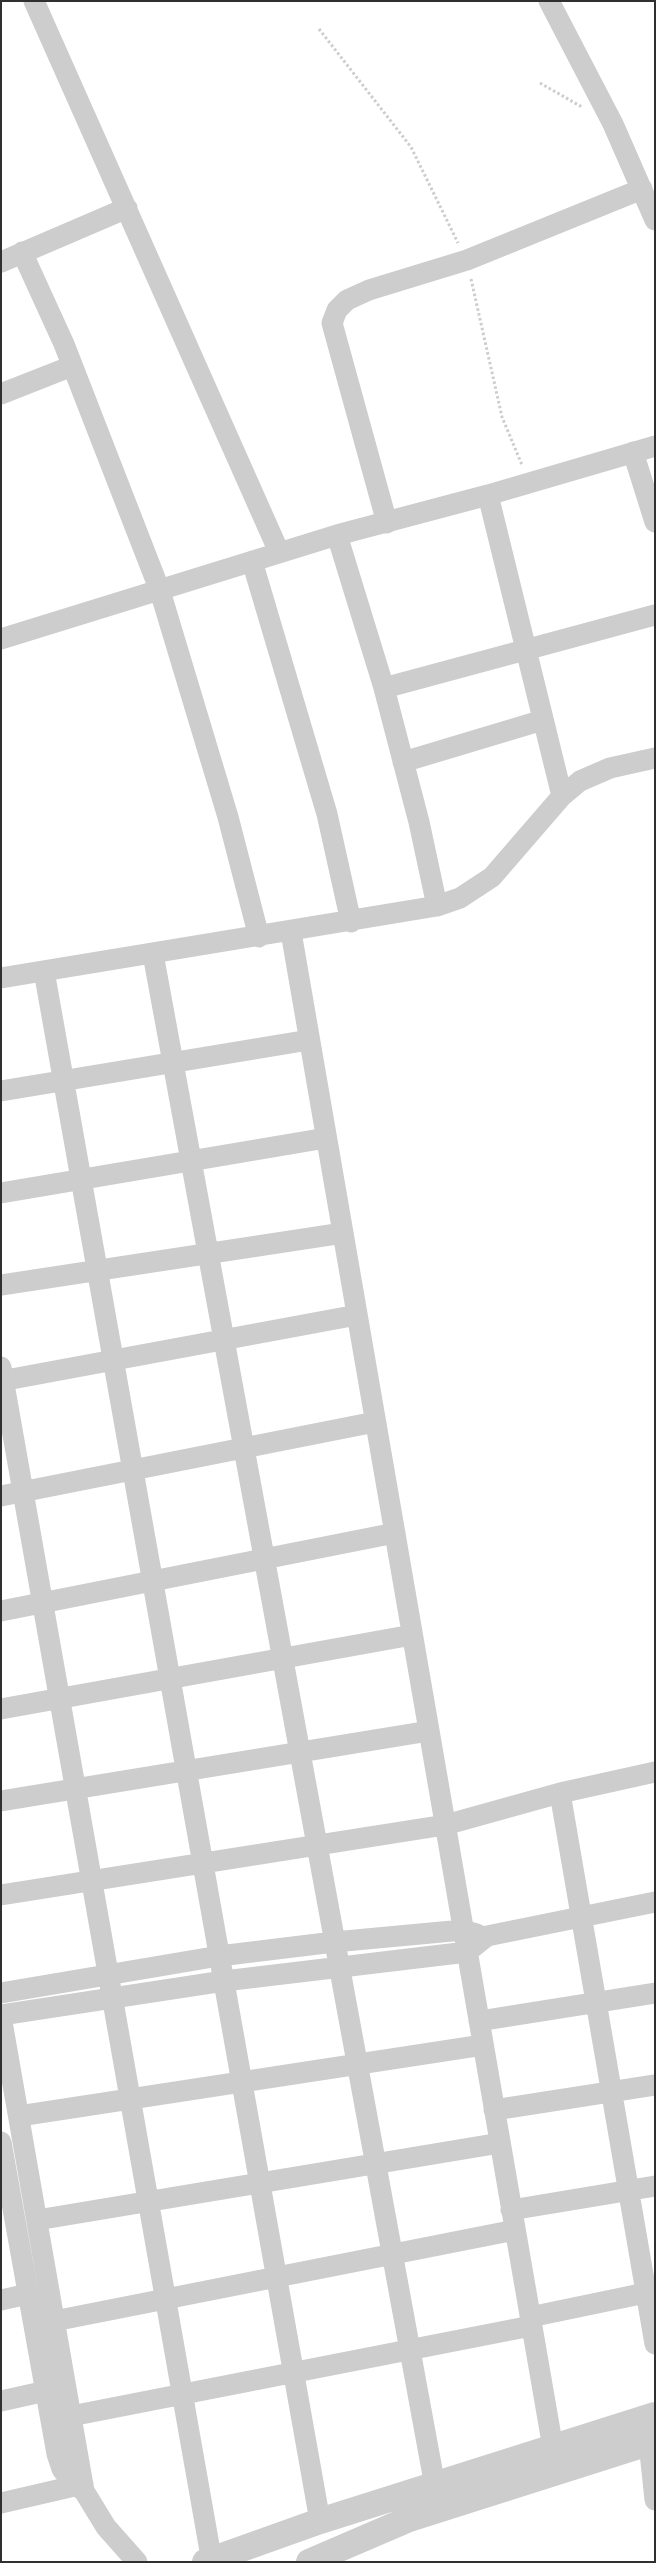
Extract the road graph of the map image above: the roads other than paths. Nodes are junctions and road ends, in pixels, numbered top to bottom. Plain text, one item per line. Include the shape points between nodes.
1 (34, 1) edge
2 (549, 1) edge
3 (642, 189) junction
4 (127, 208) junction
5 (655, 220) edge
6 (22, 252) junction
7 (1, 262) edge
8 (72, 366) junction
9 (1, 394) edge
10 (655, 446) edge
11 (633, 452) junction
12 (488, 496) junction
13 (655, 522) edge
14 (387, 523) junction
15 (337, 535) junction
16 (280, 552) junction
17 (252, 561) junction
18 (160, 591) junction
19 (655, 615) edge
20 (1, 639) edge
21 (527, 648) junction
22 (384, 688) junction
23 (543, 720) junction
24 (655, 758) edge
25 (403, 762) junction
26 (562, 796) junction
27 (437, 906) junction
28 (351, 922) junction
29 (291, 932) junction
30 (259, 936) junction
31 (152, 954) junction
32 (44, 971) junction
33 (1, 978) edge
34 (310, 1040) junction
35 (173, 1063) junction
36 (64, 1081) junction
37 (1, 1091) edge
38 (326, 1138) junction
39 (191, 1161) junction
40 (81, 1180) junction
41 (1, 1193) edge
42 (343, 1233) junction
43 (208, 1254) junction
44 (98, 1270) junction
45 (1, 1285) edge
46 (357, 1315) junction
47 (224, 1340) junction
48 (114, 1360) junction
49 (2, 1376) edge
50 (375, 1422) junction
51 (244, 1448) junction
52 (133, 1470) junction
53 (23, 1492) junction
54 (1, 1496) edge
55 (395, 1534) junction
56 (264, 1559) junction
57 (153, 1581) junction
58 (42, 1603) junction
59 (1, 1611) edge
60 (412, 1635) junction
61 (282, 1658) junction
62 (170, 1678) junction
63 (59, 1698) junction
64 (1, 1709) edge
65 (429, 1731) junction
66 (300, 1752) junction
67 (186, 1771) junction
68 (655, 1772) edge
69 (75, 1789) junction
70 (560, 1793) junction
71 (1, 1801) edge
72 (445, 1825) junction
73 (317, 1845) junction
74 (203, 1863) junction
75 (92, 1880) junction
76 (1, 1895) edge
77 (655, 1902) edge
78 (581, 1917) junction
79 (463, 1930) junction
80 (487, 1936) junction
81 (334, 1942) junction
82 (467, 1952) junction
83 (219, 1956) junction
84 (339, 1966) junction
85 (108, 1973) junction
86 (224, 1981) junction
87 (1, 1993) edge
88 (655, 1993) edge
89 (112, 1997) junction
90 (596, 2003) junction
91 (1, 2016) edge
92 (479, 2021) junction
93 (483, 2045) junction
94 (357, 2064) junction
95 (242, 2082) junction
96 (655, 2084) edge
97 (611, 2091) junction
98 (130, 2099) junction
99 (494, 2110) junction
100 (19, 2116) junction
101 (1, 2142) edge
102 (500, 2143) junction
103 (375, 2164) junction
104 (259, 2183) junction
105 (655, 2186) edge
106 (628, 2191) junction
107 (148, 2201) junction
108 (8, 2214) edge
109 (37, 2220) junction
110 (513, 2220) junction
111 (392, 2254) junction
112 (276, 2277) junction
113 (650, 2292) edge
114 (28, 2294) junction
115 (165, 2299) junction
116 (1, 2300) edge
117 (54, 2321) junction
118 (531, 2322) junction
119 (655, 2344) edge
120 (410, 2350) junction
121 (293, 2372) junction
122 (46, 2391) junction
123 (182, 2394) junction
124 (1, 2401) edge
125 (655, 2415) edge
126 (71, 2416) junction
127 (652, 2442) edge
128 (553, 2448) junction
129 (435, 2486) junction
130 (81, 2487) junction
131 (655, 2500) edge
132 (1, 2503) edge
133 (320, 2521) junction
134 (209, 2561) edge
135 (137, 2562) edge
136 (309, 2562) edge

1 - 4 street
2 - 3 street via 613,124
3 - 5 street
3 - 14 street via 467,260 369,290 347,300 337,310 332,323
4 - 6 street
4 - 16 street
6 - 7 street
6 - 8 street
8 - 9 street
8 - 18 street
10 - 11 street
11 - 12 street
11 - 13 street
12 - 14 street
12 - 21 street
14 - 15 street
15 - 16 street
15 - 22 street
16 - 17 street
17 - 18 street
17 - 28 street via 327,814
18 - 20 street
18 - 30 street via 228,817
19 - 21 street
21 - 22 street
21 - 23 street
22 - 25 street
23 - 25 street
23 - 26 street
24 - 26 street via 591,775
25 - 27 street
26 - 27 street via 492,877 460,898
27 - 28 street
28 - 29 street
29 - 30 street
29 - 34 street
30 - 31 street
31 - 32 street
31 - 35 street
32 - 33 street
32 - 36 street
34 - 35 street
34 - 38 street
35 - 36 street
35 - 39 street
36 - 37 street
36 - 40 street
38 - 39 street
38 - 42 street
39 - 40 street
39 - 43 street
40 - 41 street
40 - 44 street
42 - 43 street
42 - 46 street
43 - 44 street
43 - 47 street
44 - 45 street
44 - 48 street
46 - 47 street
46 - 50 street
47 - 48 street
47 - 51 street
48 - 49 street
48 - 52 street
49 - 53 street
50 - 51 street
50 - 55 street
51 - 52 street
51 - 56 street
52 - 53 street
52 - 57 street
53 - 54 street
53 - 58 street
55 - 56 street
55 - 60 street
56 - 57 street
56 - 61 street
57 - 58 street
57 - 62 street
58 - 59 street
58 - 63 street
60 - 61 street
60 - 65 street
61 - 62 street
61 - 66 street
62 - 63 street
62 - 67 street
63 - 64 street
63 - 69 street
65 - 66 street
65 - 72 street
66 - 67 street
66 - 73 street
67 - 69 street
67 - 74 street
68 - 70 street
69 - 71 street
69 - 75 street
70 - 72 street
70 - 78 street
72 - 73 street
72 - 79 street
73 - 74 street
73 - 81 street
74 - 75 street
74 - 83 street
75 - 76 street
75 - 85 street
77 - 78 street
78 - 80 street
78 - 90 street
79 - 80 street
79 - 81 street
79 - 82 street
80 - 82 street
81 - 83 street
81 - 84 street
82 - 84 street
82 - 92 street
83 - 85 street
83 - 86 street
84 - 86 street
84 - 94 street
85 - 87 street
85 - 89 street
86 - 89 street
86 - 95 street
88 - 90 street
89 - 91 street
89 - 98 street
90 - 92 street
90 - 97 street
91 - 100 street
92 - 93 street
93 - 94 street
93 - 99 street
94 - 95 street
94 - 103 street
95 - 98 street
95 - 104 street
96 - 97 street
97 - 99 street
97 - 106 street
98 - 100 street
98 - 107 street
99 - 102 street
100 - 109 street
101 - 108 street
102 - 103 street
102 - 110 street
103 - 104 street
103 - 111 street
104 - 107 street
104 - 112 street
105 - 106 street
106 - 110 street
106 - 113 street
107 - 109 street
107 - 115 street
108 - 114 street
109 - 117 street
110 - 111 street
110 - 118 street
111 - 112 street
111 - 120 street
112 - 115 street
112 - 121 street
113 - 118 street
113 - 119 street
114 - 116 street
114 - 122 street
115 - 117 street
115 - 123 street
117 - 126 street
118 - 120 street
118 - 128 street
120 - 121 street
120 - 129 street
121 - 123 street
121 - 133 street
122 - 124 street
122 - 130 street via 62,2469
123 - 126 street
123 - 134 street
125 - 128 street
126 - 130 street
127 - 131 street
127 - 136 street via 409,2519
128 - 129 street
129 - 133 street
130 - 132 street
130 - 135 street via 106,2527
133 - 134 street

